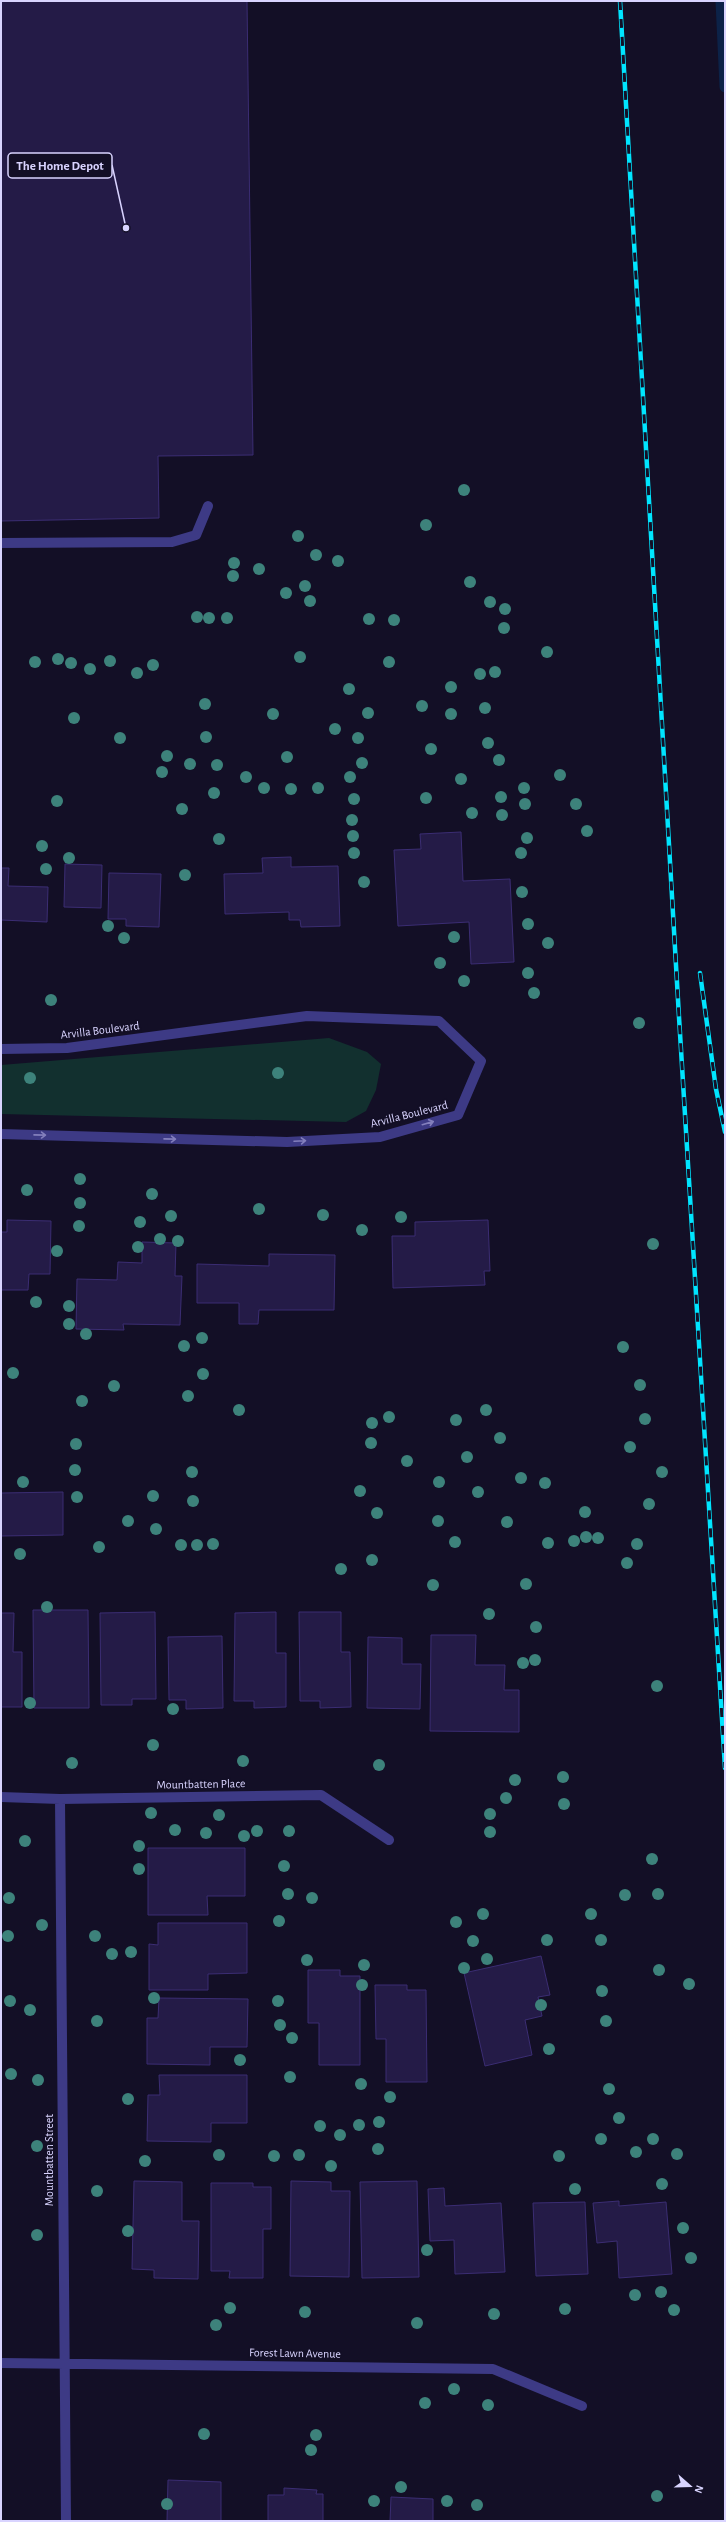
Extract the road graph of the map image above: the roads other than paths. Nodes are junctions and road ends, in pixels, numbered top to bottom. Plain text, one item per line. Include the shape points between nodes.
1 (208, 506) dead end
2 (1, 543) edge
3 (1, 1049) edge
4 (1, 1134) edge
5 (1, 1797) edge
6 (60, 1799) junction
7 (389, 1840) dead end
8 (1, 2363) edge
9 (64, 2364) junction
10 (582, 2406) dead end
11 (66, 2521) edge

1 - 2 street via 196,535 172,542
4 -> 3 street, Arvilla Boulevard via 287,1142 380,1136 458,1115 481,1061 439,1021 307,1016 67,1048
5 - 6 street, Mountbatten Place
6 - 7 street, Mountbatten Place via 321,1795
6 - 9 street, Mountbatten Street
8 - 9 street, Forest Lawn Avenue
9 - 10 street, Forest Lawn Avenue via 493,2369
9 - 11 street, Mountbatten Street

